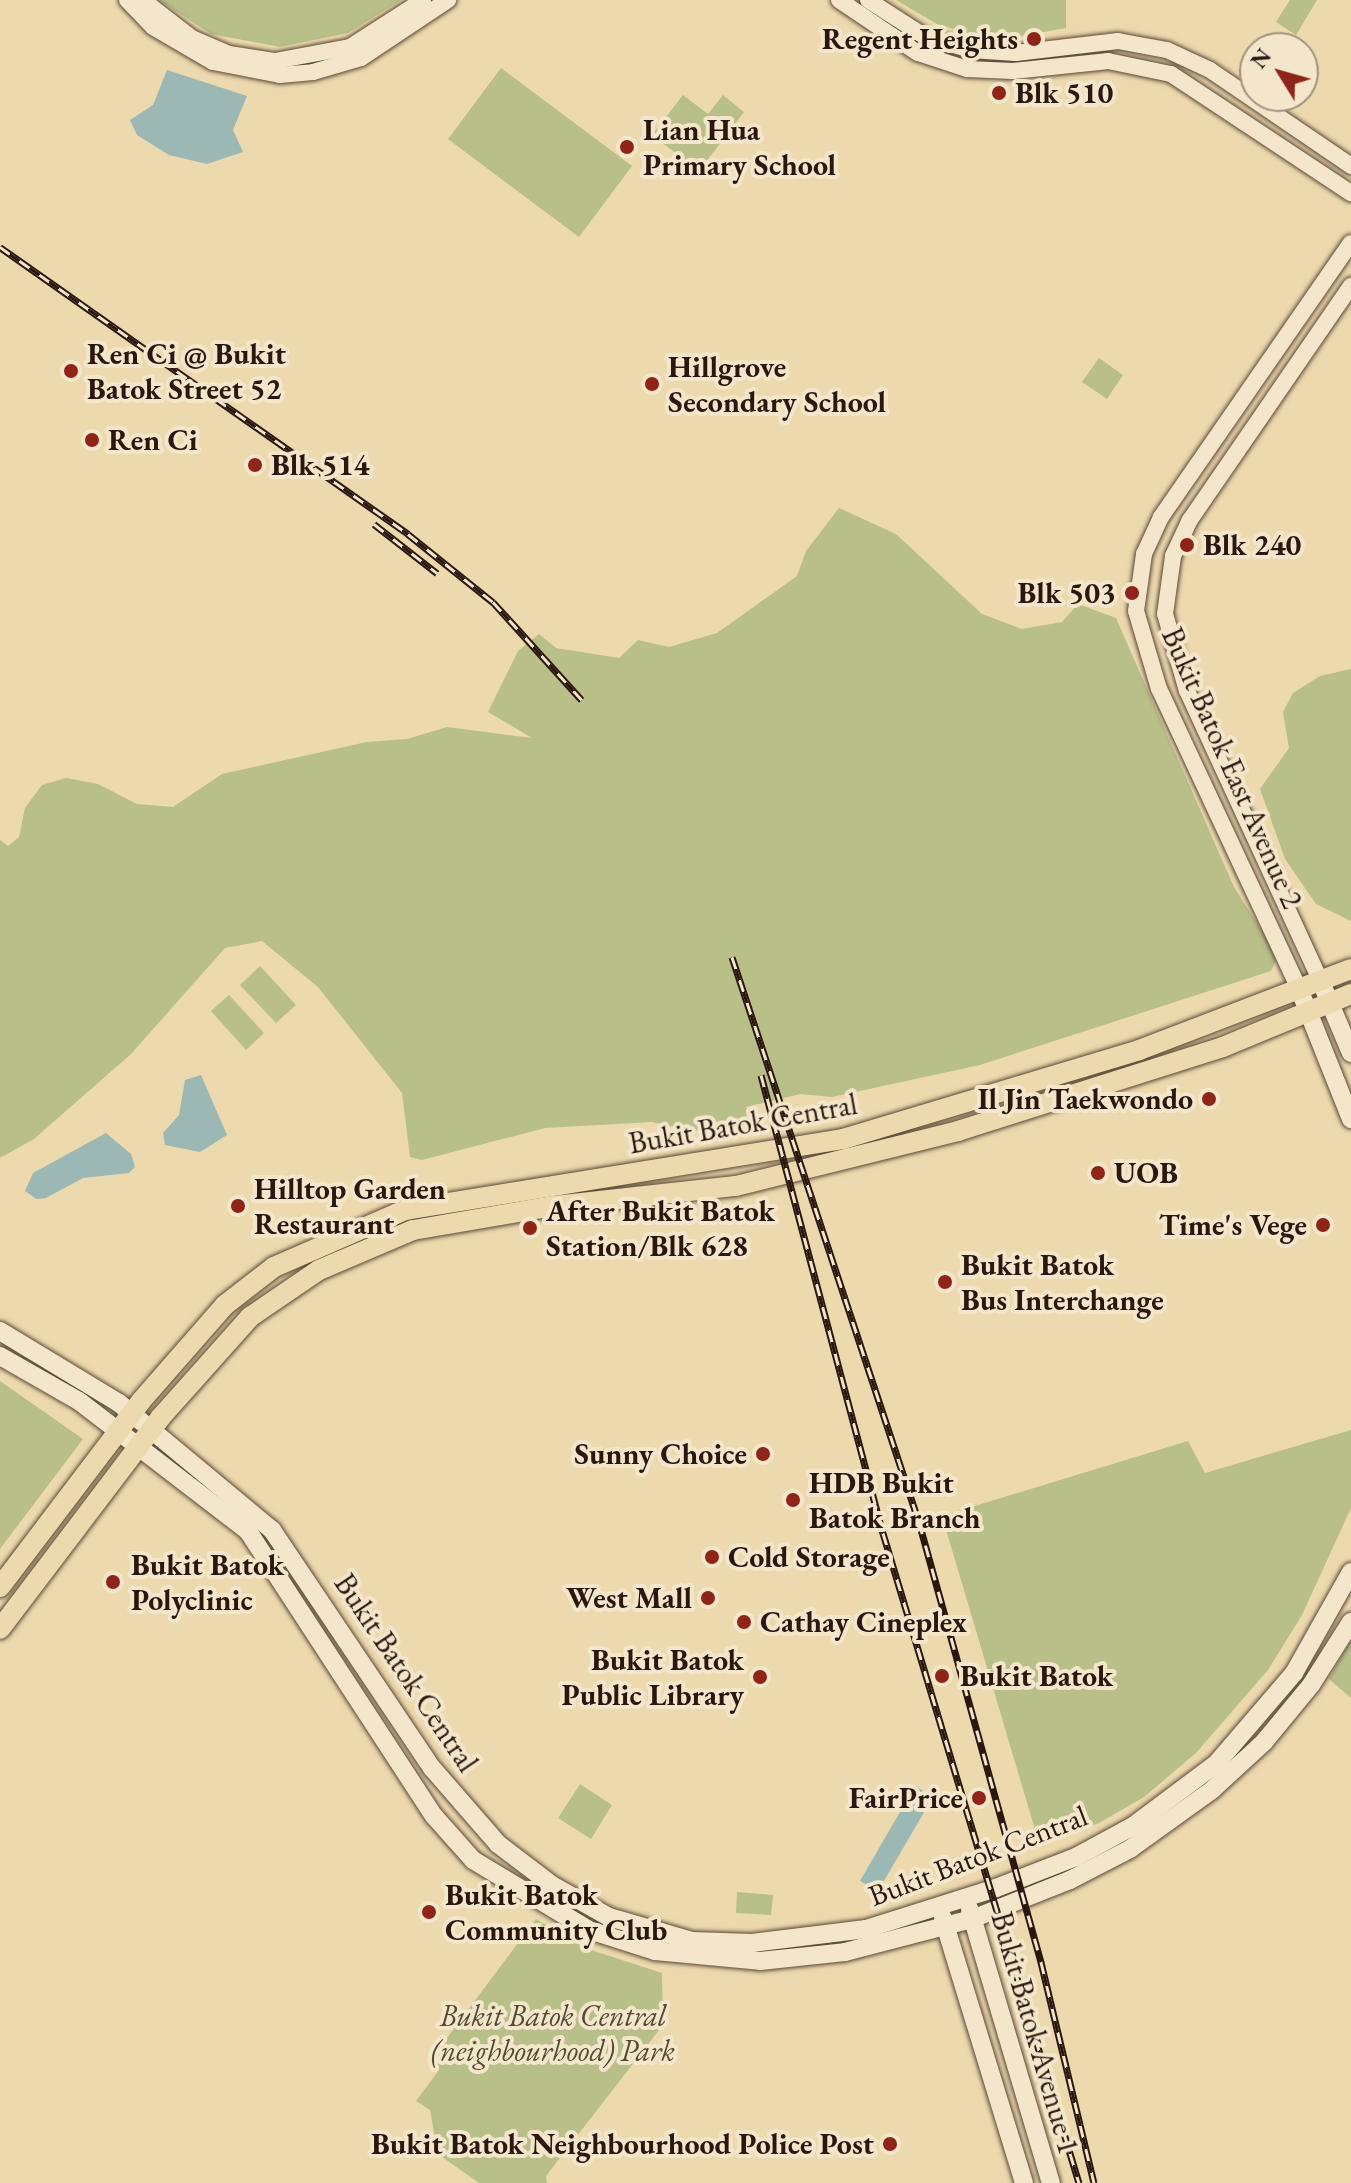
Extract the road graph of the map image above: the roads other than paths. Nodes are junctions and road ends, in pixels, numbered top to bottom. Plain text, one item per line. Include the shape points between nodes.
1 (127, 0) edge
2 (143, 0) edge
3 (423, 0) edge
4 (448, 0) edge
5 (839, 0) edge
6 (868, 0) edge
7 (1351, 166) edge
8 (1351, 193) edge
9 (1351, 243) edge
10 (1351, 286) edge
11 (1351, 969) edge
12 (1321, 982) junction
13 (1300, 991) junction
14 (1351, 994) edge
15 (1330, 1003) junction
16 (1310, 1012) junction
17 (1351, 1053) edge
18 (1351, 1119) edge
19 (0, 1331) edge
20 (0, 1356) edge
21 (132, 1413) junction
22 (152, 1428) junction
23 (117, 1430) junction
24 (139, 1446) junction
25 (1351, 1572) edge
26 (0, 1587) edge
27 (1351, 1622) edge
28 (0, 1629) edge
29 (967, 1898) junction
30 (941, 1907) junction
31 (972, 1919) junction
32 (945, 1927) junction
33 (1024, 2183) edge
34 (1051, 2183) edge

1 - 4 street via 153,27 205,58 246,72 280,75 361,58
2 - 3 street via 192,38 229,54 275,61 350,47
5 - 8 street via 918,53 967,69 1013,71 1108,61 1171,74
6 - 7 street via 924,36 971,50 1016,53 1118,41 1167,50 1210,70
9 - 13 street, Bukit Batok East Avenue 2 via 1161,517 1144,554 1136,611 1159,689
10 - 12 street, Bukit Batok East Avenue 2 via 1190,520 1173,556 1165,614 1187,691
11 - 12 main road, Bukit Batok Central
12 - 13 main road, Bukit Batok Central
12 - 15 main road
13 - 16 main road
13 - 21 main road, Bukit Batok Central via 1139,1050 843,1139 405,1210 274,1267 225,1305
14 - 15 main road, Bukit Batok Central
15 - 16 main road, Bukit Batok Central
15 - 17 main road
16 - 18 main road
16 - 22 main road, Bukit Batok Central via 1107,1086 834,1163 736,1186 554,1206 413,1230 319,1270 267,1303
19 - 21 main road
20 - 23 main road via 51,1383
21 - 22 main road, Bukit Batok Central
21 - 23 main road, Bukit Batok Central
22 - 24 main road, Bukit Batok Central
22 - 30 main road, Bukit Batok Central via 272,1530 461,1808 552,1885 644,1931 719,1943 818,1937
23 - 24 main road, Bukit Batok Central
23 - 26 main road
24 - 28 main road
24 - 32 main road, Bukit Batok Central via 255,1540 434,1816 473,1860 519,1891 589,1930 631,1946 690,1957 799,1960
25 - 29 main road, Bukit Batok Central via 1302,1663 1206,1773 1133,1826 1076,1857
27 - 31 main road, Bukit Batok Central via 1311,1685 1264,1742 1212,1790 1130,1849
29 - 30 main road, Bukit Batok Central
29 - 31 main road, Bukit Batok Avenue 1
30 - 32 main road, Bukit Batok Avenue 1
31 - 32 main road, Bukit Batok Central
31 - 34 main road, Bukit Batok Avenue 1
32 - 33 main road, Bukit Batok Avenue 1

